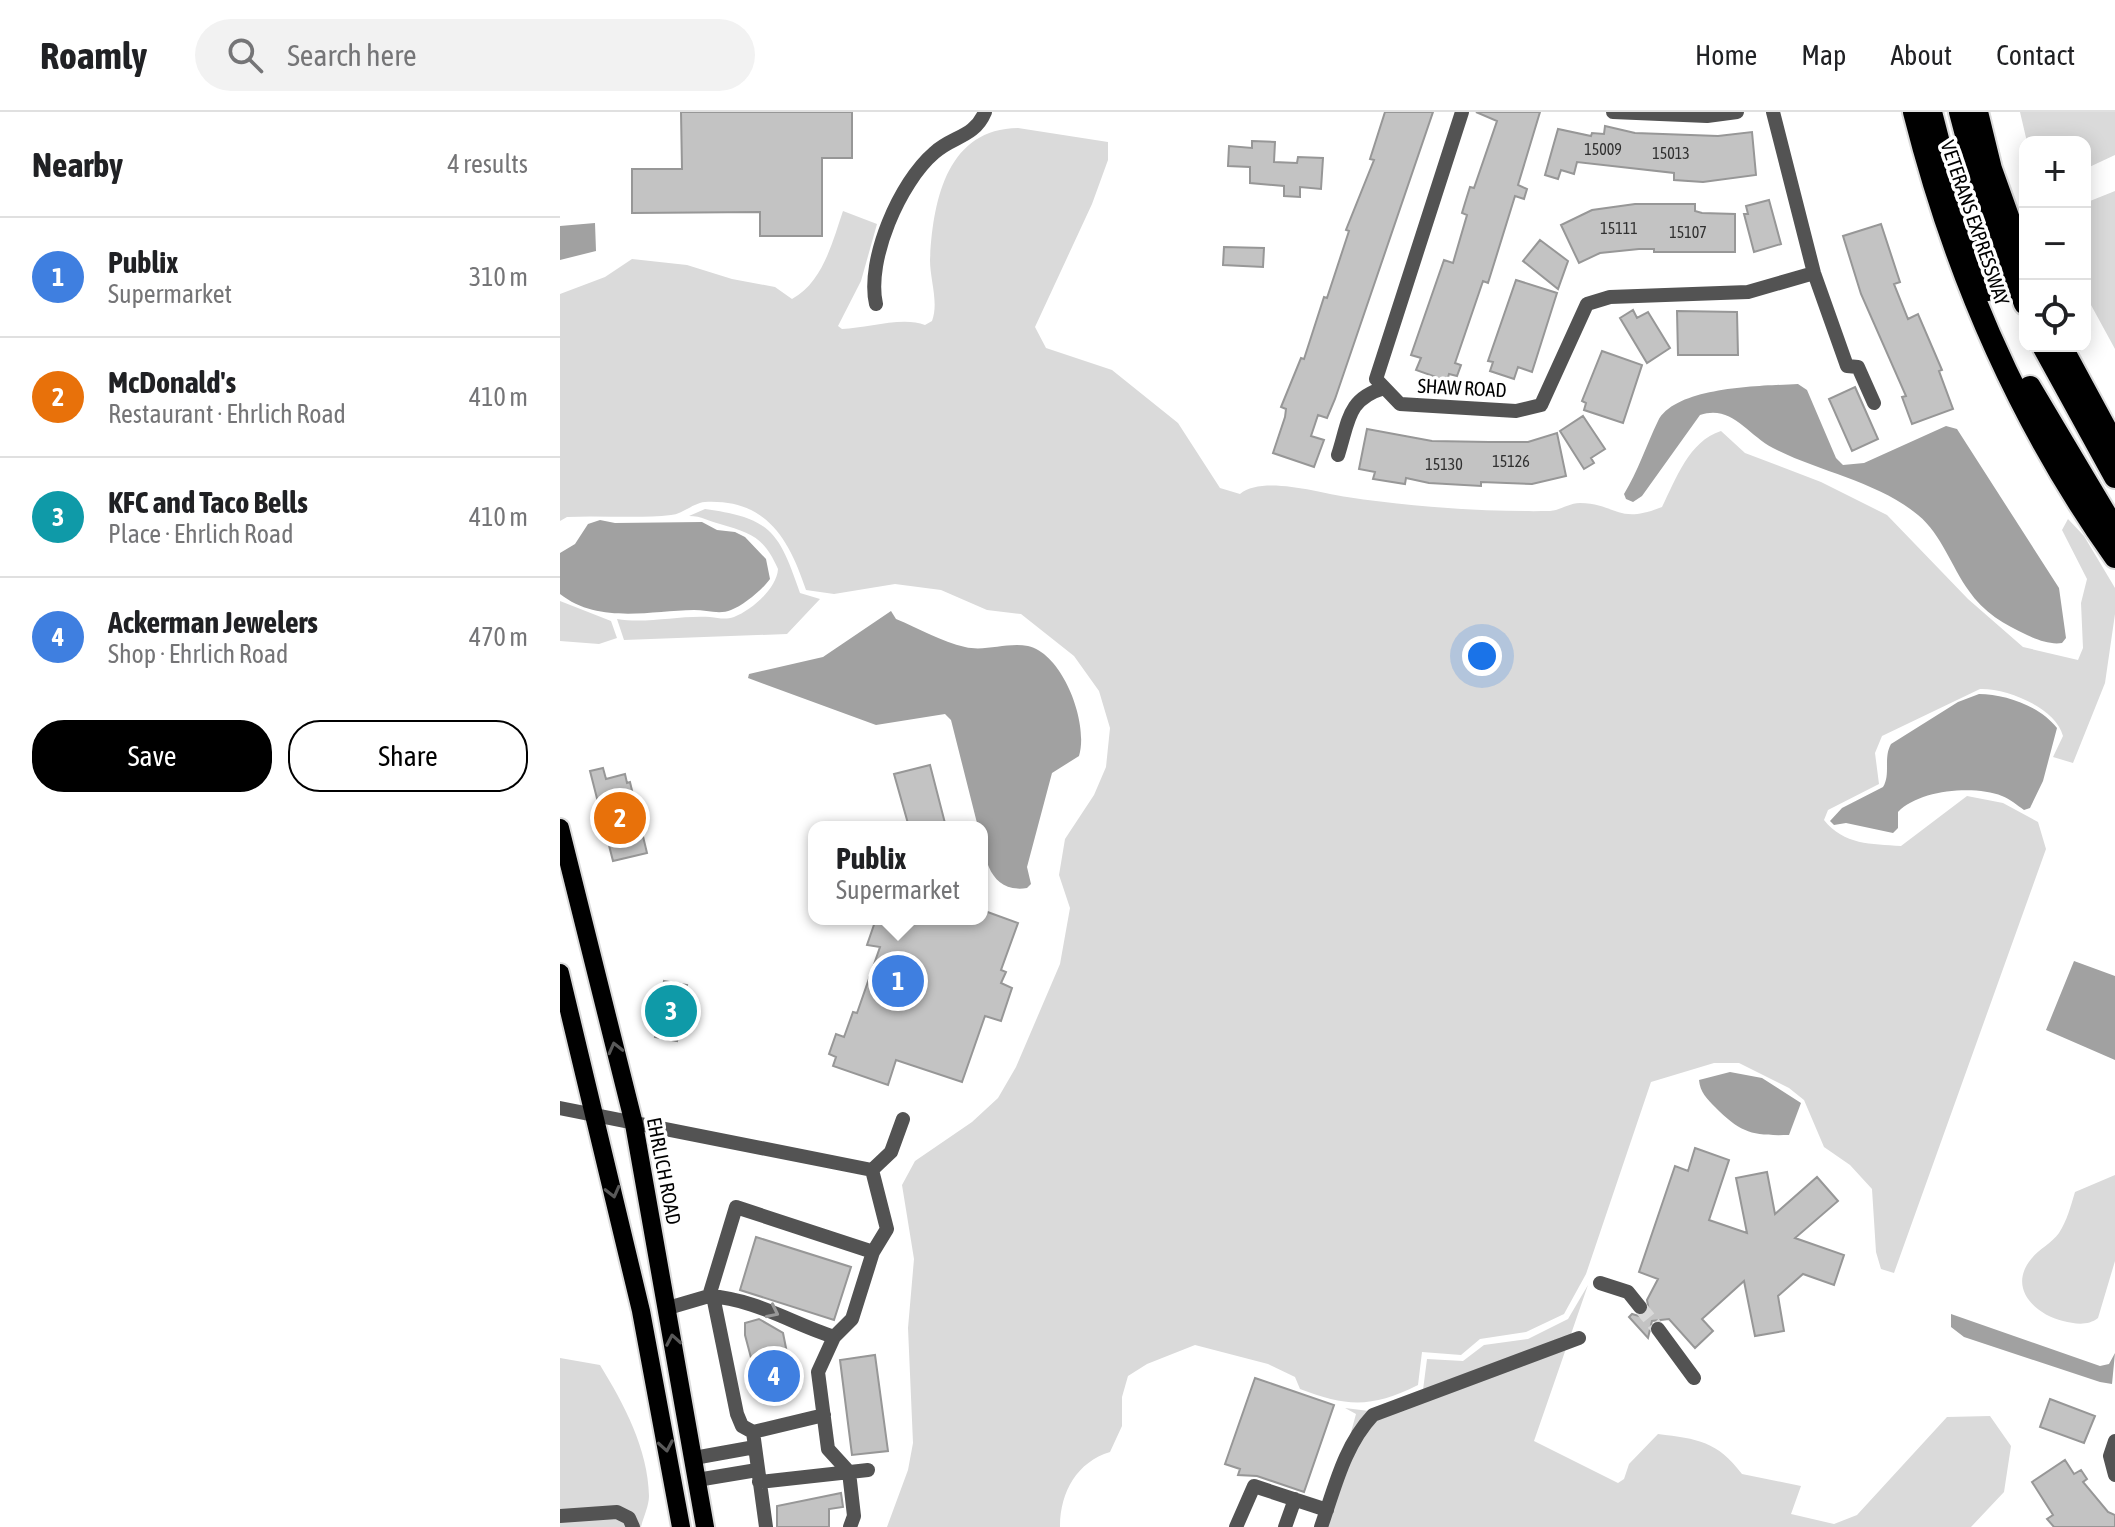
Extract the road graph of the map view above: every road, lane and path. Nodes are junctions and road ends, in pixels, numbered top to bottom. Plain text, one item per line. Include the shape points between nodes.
1 (985, 112) edge
2 (1462, 112) edge
3 (1613, 112) edge
4 (1737, 112) edge
5 (1773, 112) edge
6 (1914, 112) edge
7 (1931, 112) edge
8 (1960, 112) edge
9 (1977, 112) edge
10 (2019, 247) edge
11 (1814, 273) junction
12 (2019, 288) edge
13 (876, 304) dead end
14 (2046, 352) edge
15 (2064, 352) edge
16 (1384, 388) junction
17 (1874, 403) dead end
18 (2115, 446) edge
19 (1338, 455) dead end
20 (2115, 477) edge
21 (2115, 530) edge
22 (2115, 557) edge
23 (560, 828) edge
24 (560, 973) edge
25 (560, 1108) edge
26 (594, 1116) junction
27 (903, 1119) dead end
28 (634, 1124) junction
29 (872, 1170) junction
30 (873, 1252) junction
31 (1600, 1283) dead end
32 (711, 1296) junction
33 (1640, 1307) tunnel mouth
34 (668, 1308) junction
35 (1658, 1329) tunnel mouth
36 (834, 1337) junction
37 (1579, 1338) dead end
38 (1694, 1378) dead end
39 (824, 1415) junction
40 (754, 1440) junction
41 (2115, 1441) edge
42 (694, 1458) junction
43 (868, 1470) dead end
44 (849, 1472) junction
45 (2115, 1475) edge
46 (758, 1476) junction
47 (697, 1480) junction
48 (1295, 1499) junction
49 (1327, 1510) junction
50 (560, 1516) edge
51 (633, 1527) edge
52 (681, 1527) edge
53 (705, 1527) edge
54 (766, 1527) edge
55 (850, 1527) edge
56 (1236, 1527) edge
57 (1285, 1527) edge
58 (1321, 1527) edge

1 - 13 street via 971,133 934,153 904,192 874,270
2 - 16 street via 1376,379
3 - 4 street
5 - 11 street
6 - 22 highway, VETERANS EXPRESSWAY via 1955,250 1999,357 2039,438
7 - 21 highway via 1977,265 2013,355
8 - 12 highway via 1981,188
9 - 10 highway, VETERANS EXPRESSWAY
11 - 16 street, SHAW ROAD via 1748,292 1610,297 1587,304 1541,405 1516,411 1400,404
11 - 17 street via 1847,366 1858,367
14 - 20 highway
15 - 18 highway
16 - 19 street via 1362,395 1353,407
28 -> 23 main road, EHRLICH ROAD
24 - 26 main road
25 - 26 street
26 - 28 street
26 -> 52 main road via 641,1311
27 - 29 street via 891,1152
28 - 29 street
28 - 34 main road, EHRLICH ROAD
29 - 30 street via 887,1229
30 - 32 street via 736,1207
30 - 36 street via 852,1319
31 - 33 street via 1628,1292
32 - 34 street
32 -> 36 street via 769,1309
32 - 40 street via 737,1414
42 -> 34 main road, EHRLICH ROAD
35 - 38 street
36 - 39 street via 818,1372
37 - 49 street via 1373,1415 1356,1433
39 - 40 street
39 - 44 street via 828,1449
40 - 42 street
40 - 46 street
41 - 45 street via 2110,1456
42 - 47 main road, EHRLICH ROAD
43 - 44 street
44 - 46 street
44 - 55 street via 854,1516
46 - 47 street
46 - 54 street
47 - 53 main road, EHRLICH ROAD
48 - 49 street
48 - 56 street via 1254,1486
48 - 57 street
49 - 58 street
50 - 51 street via 617,1512

